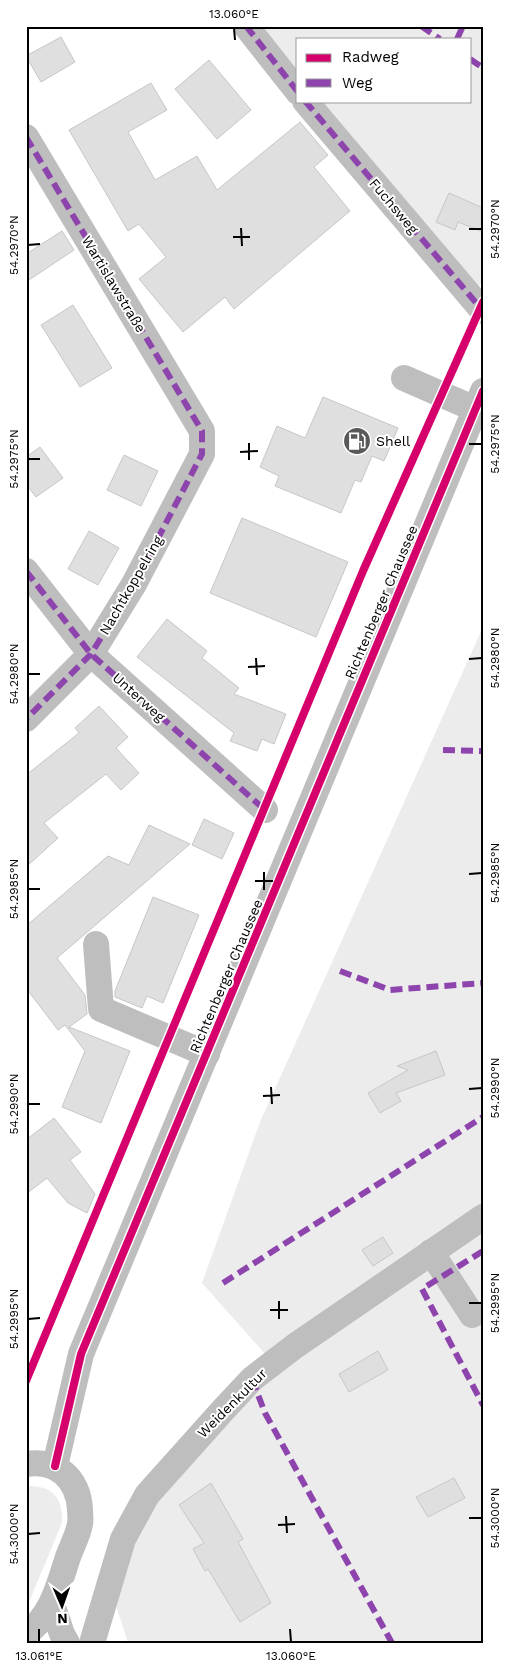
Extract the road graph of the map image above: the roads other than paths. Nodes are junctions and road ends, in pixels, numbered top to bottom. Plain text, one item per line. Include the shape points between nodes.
1 (246, 26) edge
2 (296, 89) edge
3 (306, 102) edge
4 (26, 137) edge
5 (483, 311) edge
6 (404, 378) dead end
7 (480, 402) edge
8 (202, 430) joint
9 (26, 571) edge
10 (91, 654) junction
11 (26, 719) edge
12 (265, 810) dead end
13 (96, 944) dead end
14 (207, 1054) junction
15 (483, 1217) edge
16 (431, 1252) junction
17 (472, 1314) dead end
18 (26, 1464) edge
19 (55, 1466) junction
20 (52, 1604) junction
21 (26, 1633) edge
22 (26, 1641) edge
23 (31, 1643) edge
24 (67, 1643) edge
25 (92, 1643) edge

1 - 2 street
3 - 5 street, Fuchsweg
4 - 8 street, Wartislawstraße
6 - 7 street
7 - 14 street, Richtenberger Chaussee
8 - 10 street, Nachtkoppelring via 202,454 134,584
9 - 10 street, Unterweg
10 - 11 street, Nachtkoppelring
10 - 12 street, Unterweg
13 - 14 street via 101,1009
14 - 19 street, Richtenberger Chaussee via 81,1354
15 - 16 street, Weidenkultur
16 - 17 street
16 - 25 street, Weidenkultur via 252,1379 147,1495 123,1539
18 - 19 street via 37,1462
19 - 20 street via 70,1477 79,1498 80,1523
20 - 21 street via 35,1628
20 - 24 street
22 - 23 street

